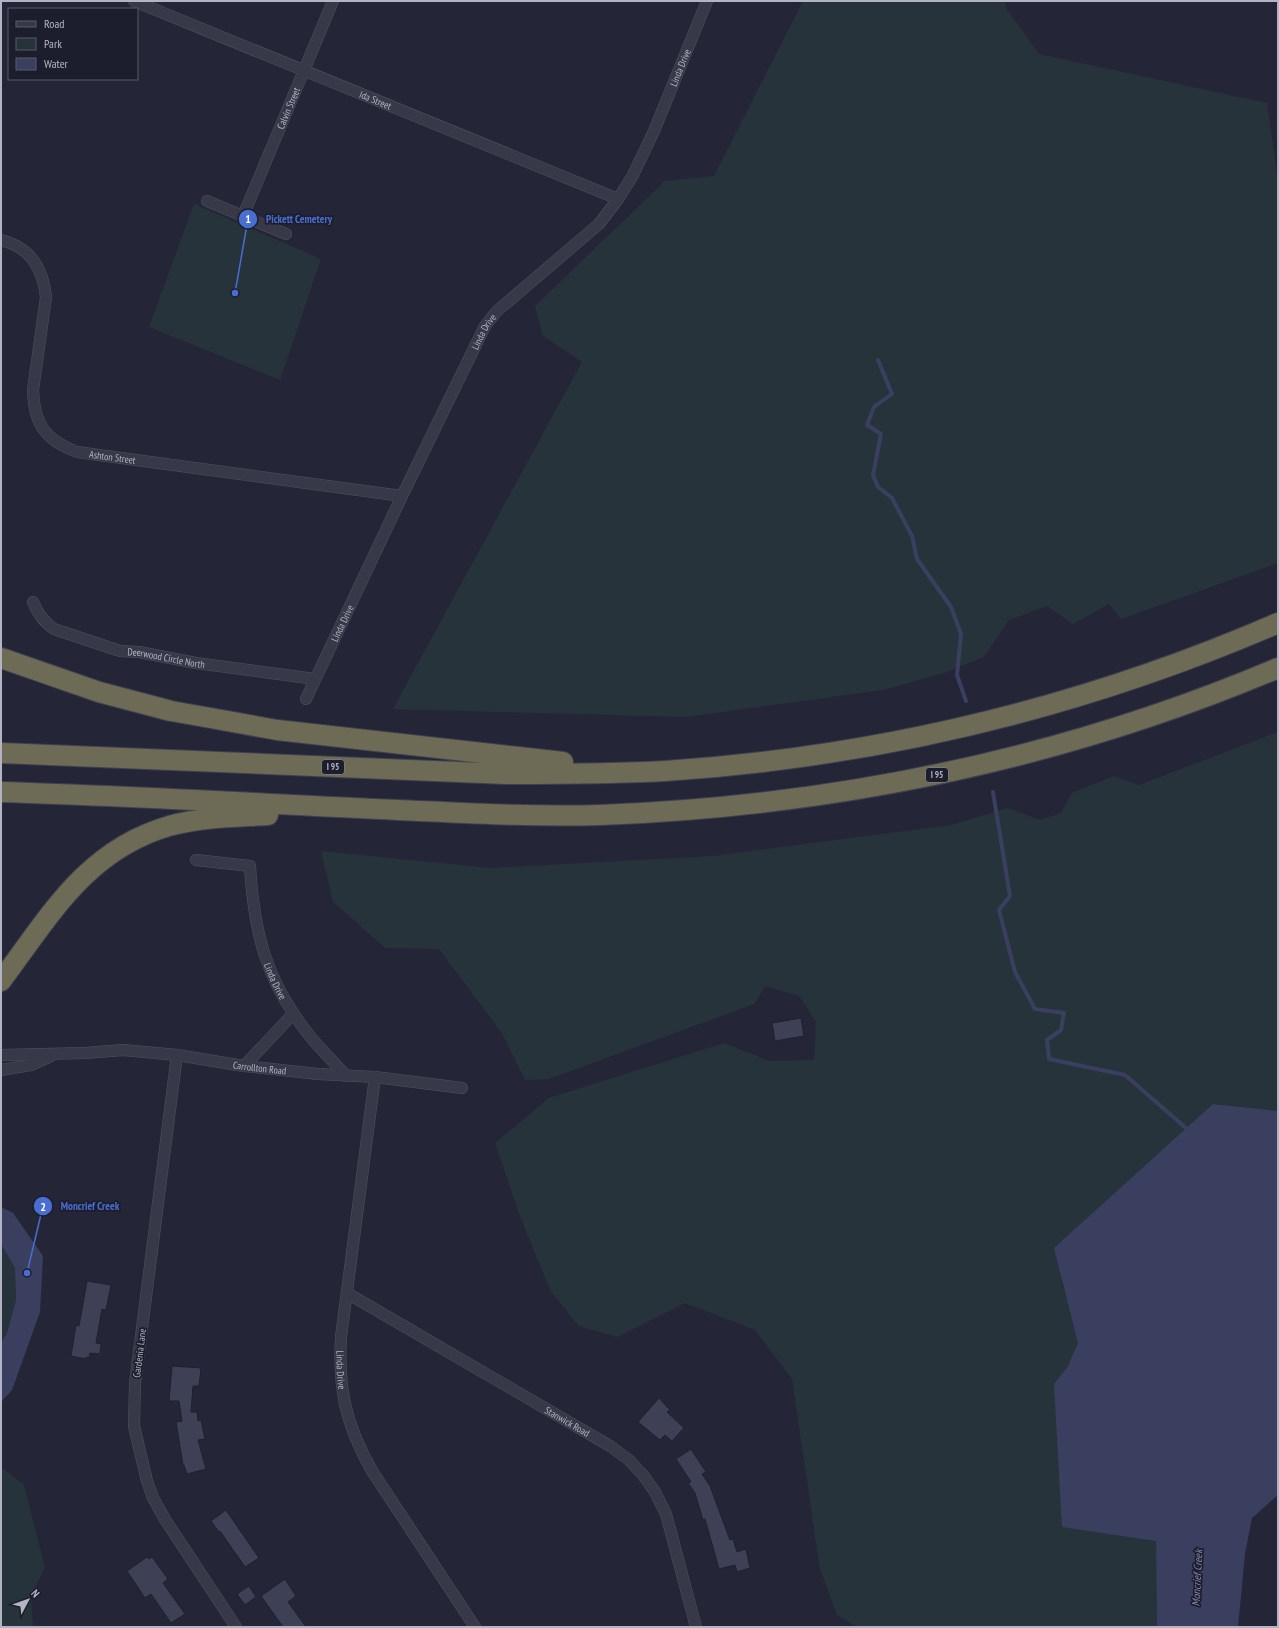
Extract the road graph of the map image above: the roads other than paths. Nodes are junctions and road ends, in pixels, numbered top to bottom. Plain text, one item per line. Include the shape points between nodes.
1 (134, 1) edge
2 (333, 1) edge
3 (707, 1) edge
4 (304, 71) junction
5 (618, 199) junction
6 (207, 201) dead end
7 (243, 216) junction
8 (286, 234) dead end
9 (1, 240) edge
10 (402, 496) junction
11 (33, 602) dead end
12 (1278, 623) edge
13 (1, 658) edge
14 (1278, 668) edge
15 (315, 679) junction
16 (306, 699) dead end
17 (1, 753) edge
18 (665, 771) junction
19 (1, 792) edge
20 (375, 809) junction
21 (196, 860) dead end
22 (1, 981) edge
23 (293, 1014) junction
24 (57, 1054) junction
25 (1, 1055) edge
26 (177, 1055) junction
27 (244, 1066) junction
28 (1, 1070) edge
29 (346, 1076) junction
30 (374, 1077) junction
31 (462, 1088) dead end
32 (348, 1293) junction
33 (236, 1627) edge
34 (475, 1627) edge
35 (696, 1627) edge

1 - 4 street, Ida Street
2 - 4 street, Calvin Street
3 - 5 street, Linda Drive via 654,131 632,177
4 - 5 street, Ida Street
4 - 7 street, Calvin Street
5 - 10 street, Linda Drive via 600,224 497,311 485,326
6 - 7 street
7 - 8 street
9 - 10 street, Ashton Street via 20,247 31,257 45,282 46,297 33,405 42,429 64,448 77,452
10 - 15 street, Linda Drive
11 - 15 street, Deerwood Circle North via 42,618 54,629 120,651
12 - 18 highway, I 95 via 1122,682 1022,713 866,747 767,761
13 - 18 highway via 136,702 171,711 262,727 527,759
14 - 20 highway, I 95 via 1103,732 947,773 854,790 700,809 598,815
15 - 16 street, Linda Drive
17 - 18 highway, I 95 via 506,774
19 - 20 highway, I 95
20 - 22 highway via 210,818 169,826 144,835 112,852 77,881
21 - 23 street, Linda Drive via 250,866 260,943 274,979
23 - 27 street
23 - 29 street, Linda Drive via 309,1036
24 - 25 street, Carrollton Road
24 - 26 street, Carrollton Road via 124,1050
24 - 28 street, Carrollton Road via 31,1064
26 - 27 street, Carrollton Road
26 - 33 street, Gardenia Lane via 135,1383 134,1426 153,1498
27 - 29 street, Carrollton Road
29 - 30 street, Carrollton Road
30 - 31 street, Carrollton Road
30 - 32 street, Linda Drive
32 - 34 street, Linda Drive via 341,1337 340,1370 343,1401 350,1426 372,1471
32 - 35 street, Stanwick Road via 610,1446 629,1460 655,1492 666,1514

